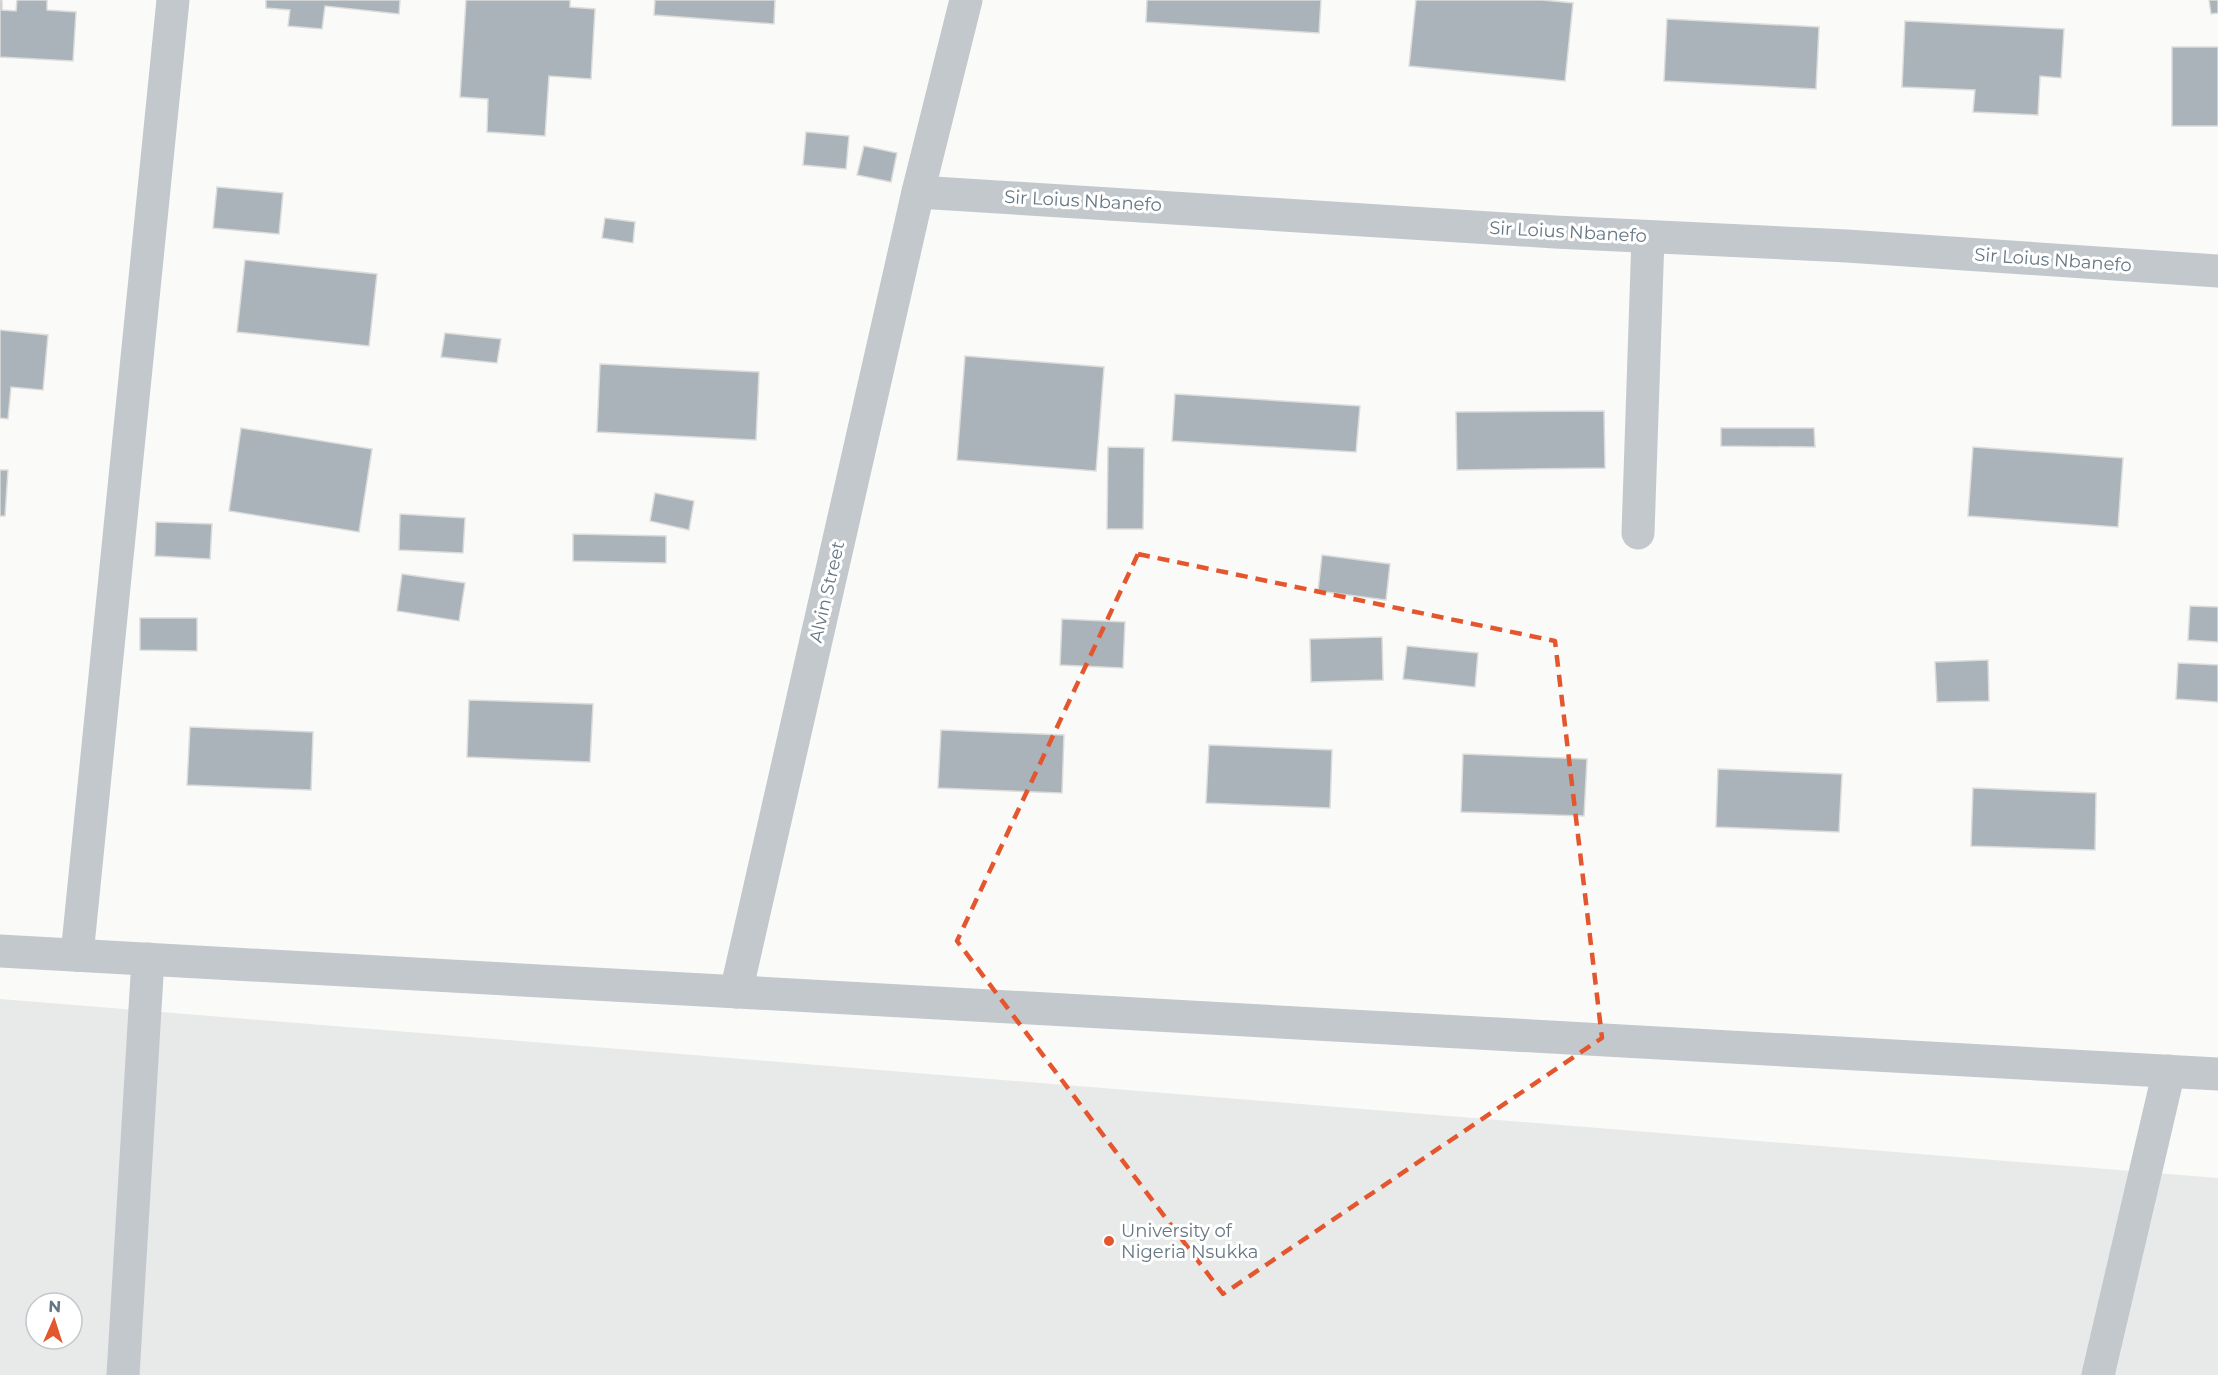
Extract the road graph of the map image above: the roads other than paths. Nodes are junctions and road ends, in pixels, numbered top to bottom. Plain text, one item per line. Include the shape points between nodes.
1 (173, 0) edge
2 (966, 0) edge
3 (918, 192) junction
4 (1648, 237) junction
5 (2218, 271) edge
6 (1638, 533) dead end
7 (0, 951) edge
8 (77, 955) junction
9 (148, 959) junction
10 (736, 992) junction
11 (2169, 1071) junction
12 (2218, 1074) edge
13 (123, 1375) edge
14 (2098, 1375) edge

1 - 8 street
2 - 3 street, Alvin Street
3 - 4 street, Sir Loius Nbanefo
3 - 10 street, Alvin Street
4 - 5 street, Sir Loius Nbanefo
4 - 6 street
7 - 8 street
8 - 9 street
9 - 10 street
9 - 13 street
10 - 11 street
11 - 12 street
11 - 14 street

